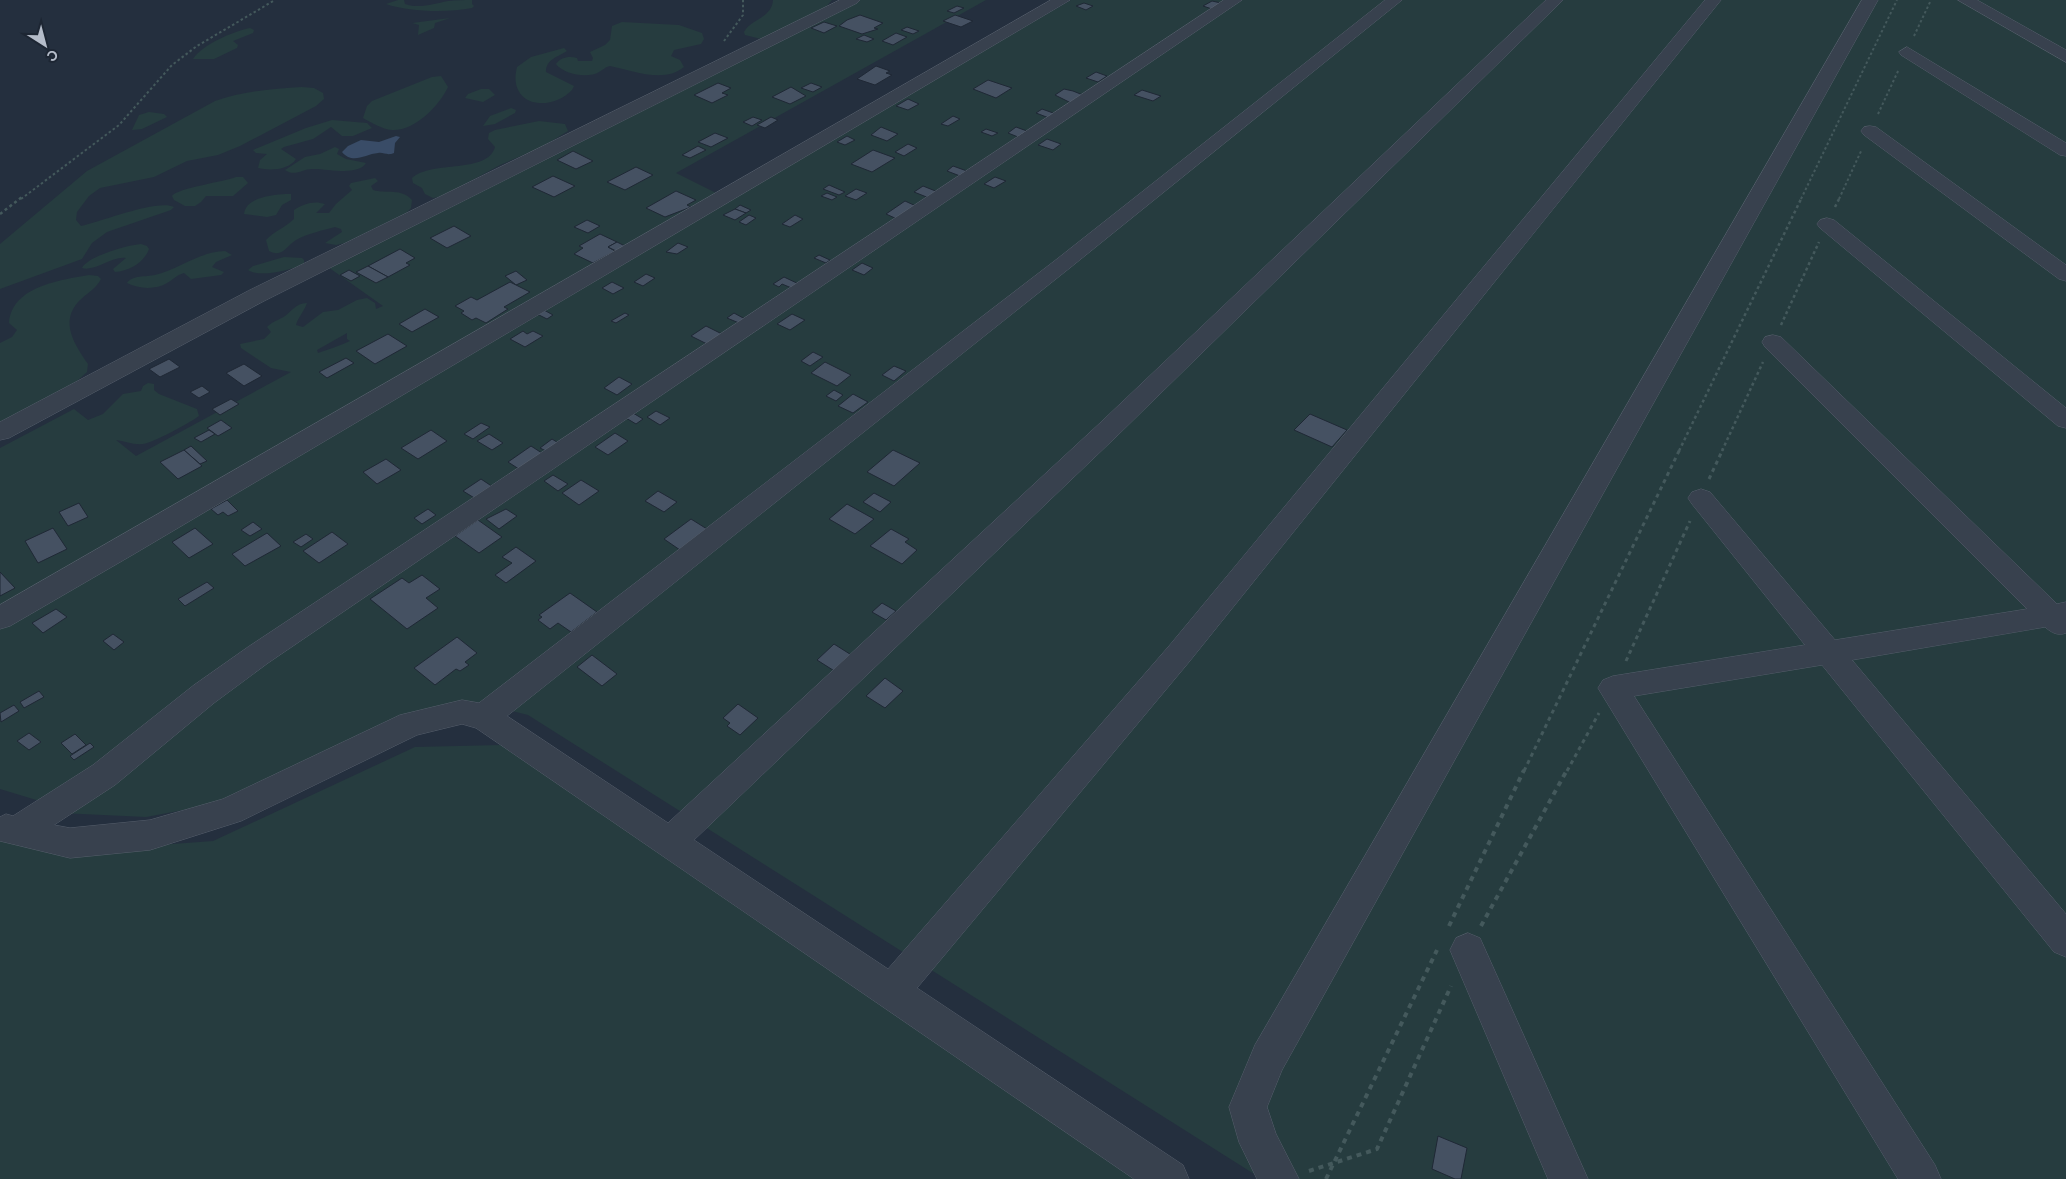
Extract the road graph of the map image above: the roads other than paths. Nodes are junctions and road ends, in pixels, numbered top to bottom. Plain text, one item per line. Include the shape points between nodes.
1 (852, 0) edge
2 (1062, 0) edge
3 (1234, 0) edge
4 (1394, 0) edge
5 (1555, 0) edge
6 (1713, 0) edge
7 (1870, 0) edge
8 (1966, 0) edge
9 (1907, 52) road end
10 (2066, 57) edge
11 (1870, 131) road end
12 (2066, 151) edge
13 (1827, 224) road end
14 (2066, 275) edge
15 (1773, 342) road end
16 (2066, 420) edge
17 (0, 432) edge
18 (1701, 498) road end
19 (0, 618) edge
20 (2061, 619) edge
21 (1827, 651) junction
22 (484, 717) junction
23 (8, 829) edge
24 (669, 843) junction
25 (2066, 940) edge
26 (1452, 941) road end
27 (891, 992) junction
28 (1169, 1179) edge
29 (1279, 1179) edge
30 (1568, 1179) edge
31 (1921, 1179) edge

1 - 17 street via 256,296
2 - 19 street
3 - 23 street via 258,655 104,775
4 - 22 street
5 - 24 street via 1109,429
6 - 27 street via 1179,654
7 - 29 street via 1268,1058 1248,1107 1260,1142
8 - 10 street
9 - 12 street
11 - 14 street
13 - 16 street
15 - 20 street
18 - 21 street
20 - 21 street
21 - 25 street
21 - 31 street via 1613,688
22 - 23 street via 462,712 411,724 230,811 150,835 70,843
22 - 24 street
24 - 27 street
26 - 30 street
27 - 28 street

